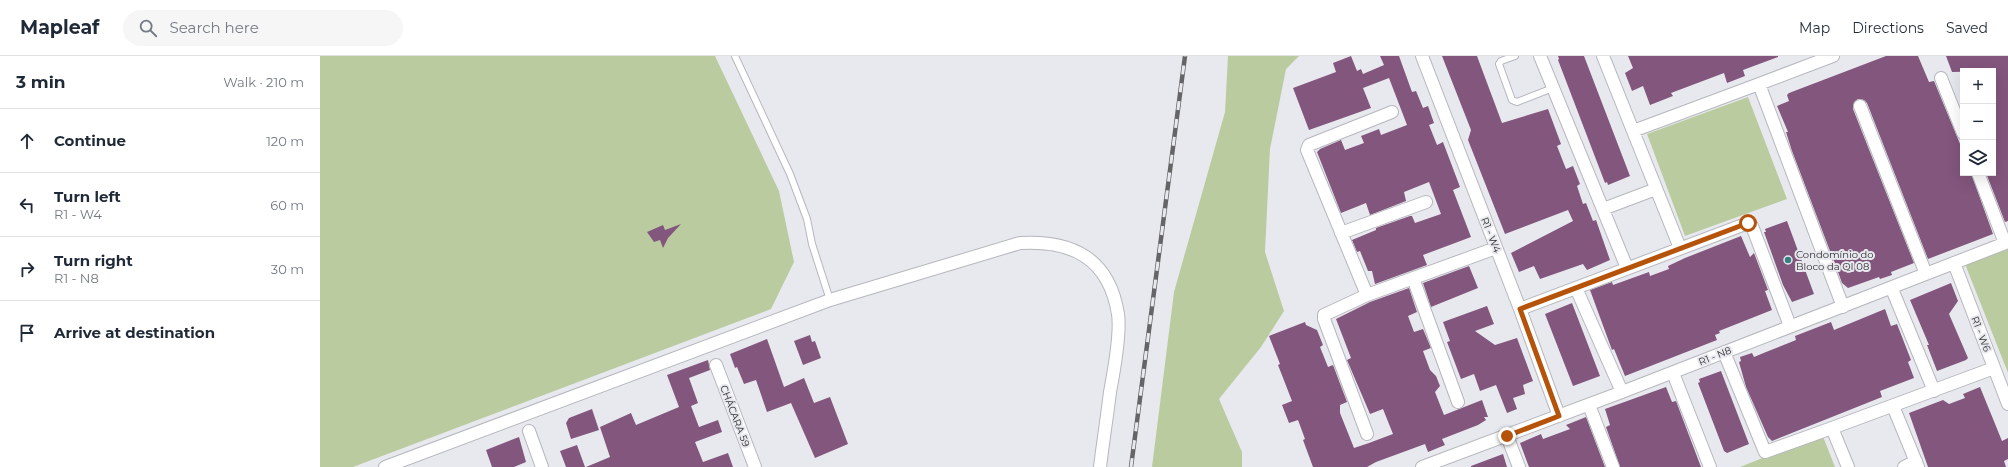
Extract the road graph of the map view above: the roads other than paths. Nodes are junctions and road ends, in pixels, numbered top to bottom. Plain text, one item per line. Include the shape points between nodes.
1 (735, 56) edge
2 (1422, 56) edge
3 (1515, 56) edge
4 (1540, 56) edge
5 (1603, 56) edge
6 (1833, 56) edge
7 (1942, 78) dead end
8 (1759, 84) junction
9 (1553, 88) junction
10 (1860, 106) dead end
11 (1392, 112) dead end
12 (1960, 126) edge
13 (1633, 131) junction
14 (1979, 176) edge
15 (1656, 189) junction
16 (1426, 202) dead end
17 (1603, 209) junction
18 (1341, 233) junction
19 (2007, 243) edge
20 (1496, 248) junction
21 (1680, 248) junction
22 (1954, 264) junction
23 (1627, 268) junction
24 (1926, 274) junction
25 (1412, 278) junction
26 (1576, 288) junction
27 (1892, 289) junction
28 (1367, 295) junction
29 (830, 300) junction
30 (1843, 307) junction
31 (1520, 309) junction
32 (1790, 326) junction
33 (1724, 352) junction
34 (716, 365) dead end
35 (1994, 368) junction
36 (1673, 372) junction
37 (1934, 391) junction
38 (1622, 392) junction
39 (1458, 402) dead end
40 (2008, 404) edge
41 (1589, 405) junction
42 (1893, 406) junction
43 (1559, 416) junction
44 (1832, 428) junction
45 (529, 431) dead end
46 (1367, 434) dead end
47 (1507, 436) junction
48 (1917, 464) edge
49 (385, 467) edge
50 (542, 467) edge
51 (755, 467) edge
52 (1100, 467) edge
53 (1422, 467) edge
54 (1519, 467) edge
55 (1613, 467) edge
56 (1710, 467) edge
57 (1848, 467) edge
58 (1904, 467) edge

1 - 29 lane via 795,186
2 - 20 street, R1 - W4
3 - 9 lane via 1499,64 1512,100 1517,102
4 - 9 street
5 - 13 street
6 - 8 street
7 - 12 street
8 - 13 street
8 - 30 street
9 - 17 street
10 - 24 street
11 - 18 street via 1307,147
13 - 15 street
14 - 19 street
15 - 17 street
15 - 21 street
16 - 18 street
17 - 23 street
18 - 28 street
19 - 22 street, R1 - N8
20 - 25 street
20 - 31 street, R1 - W4
21 - 23 street
21 - 32 street via 1750,224
22 - 24 street, R1 - N8
22 - 35 street, R1 - W6
23 - 26 street
24 - 27 street, R1 - N8
25 - 28 street
25 - 39 street
26 - 31 street
26 - 38 street
27 - 30 street, R1 - N8
27 - 37 street
28 - 46 street via 1327,313 1324,319
29 - 49 street
29 - 52 street via 1020,243 1042,242 1064,246 1092,260 1106,277 1118,315 1116,356
30 - 32 street, R1 - N8
31 - 43 street, R1 - W4
32 - 33 street, R1 - N8
33 - 36 street, R1 - N8
33 - 44 street via 1765,452
34 - 51 street, CHÁCARA 59
35 - 37 street
35 - 40 street, R1 - W6
36 - 38 street, R1 - N8
36 - 56 street
37 - 42 street
38 - 41 street, R1 - N8
41 - 43 street, R1 - N8
41 - 55 street
42 - 44 street
42 - 48 street
43 - 47 street, R1 - N8
44 - 57 street
45 - 50 street
47 - 53 street, R1 - N8
47 - 54 street
48 - 58 street

